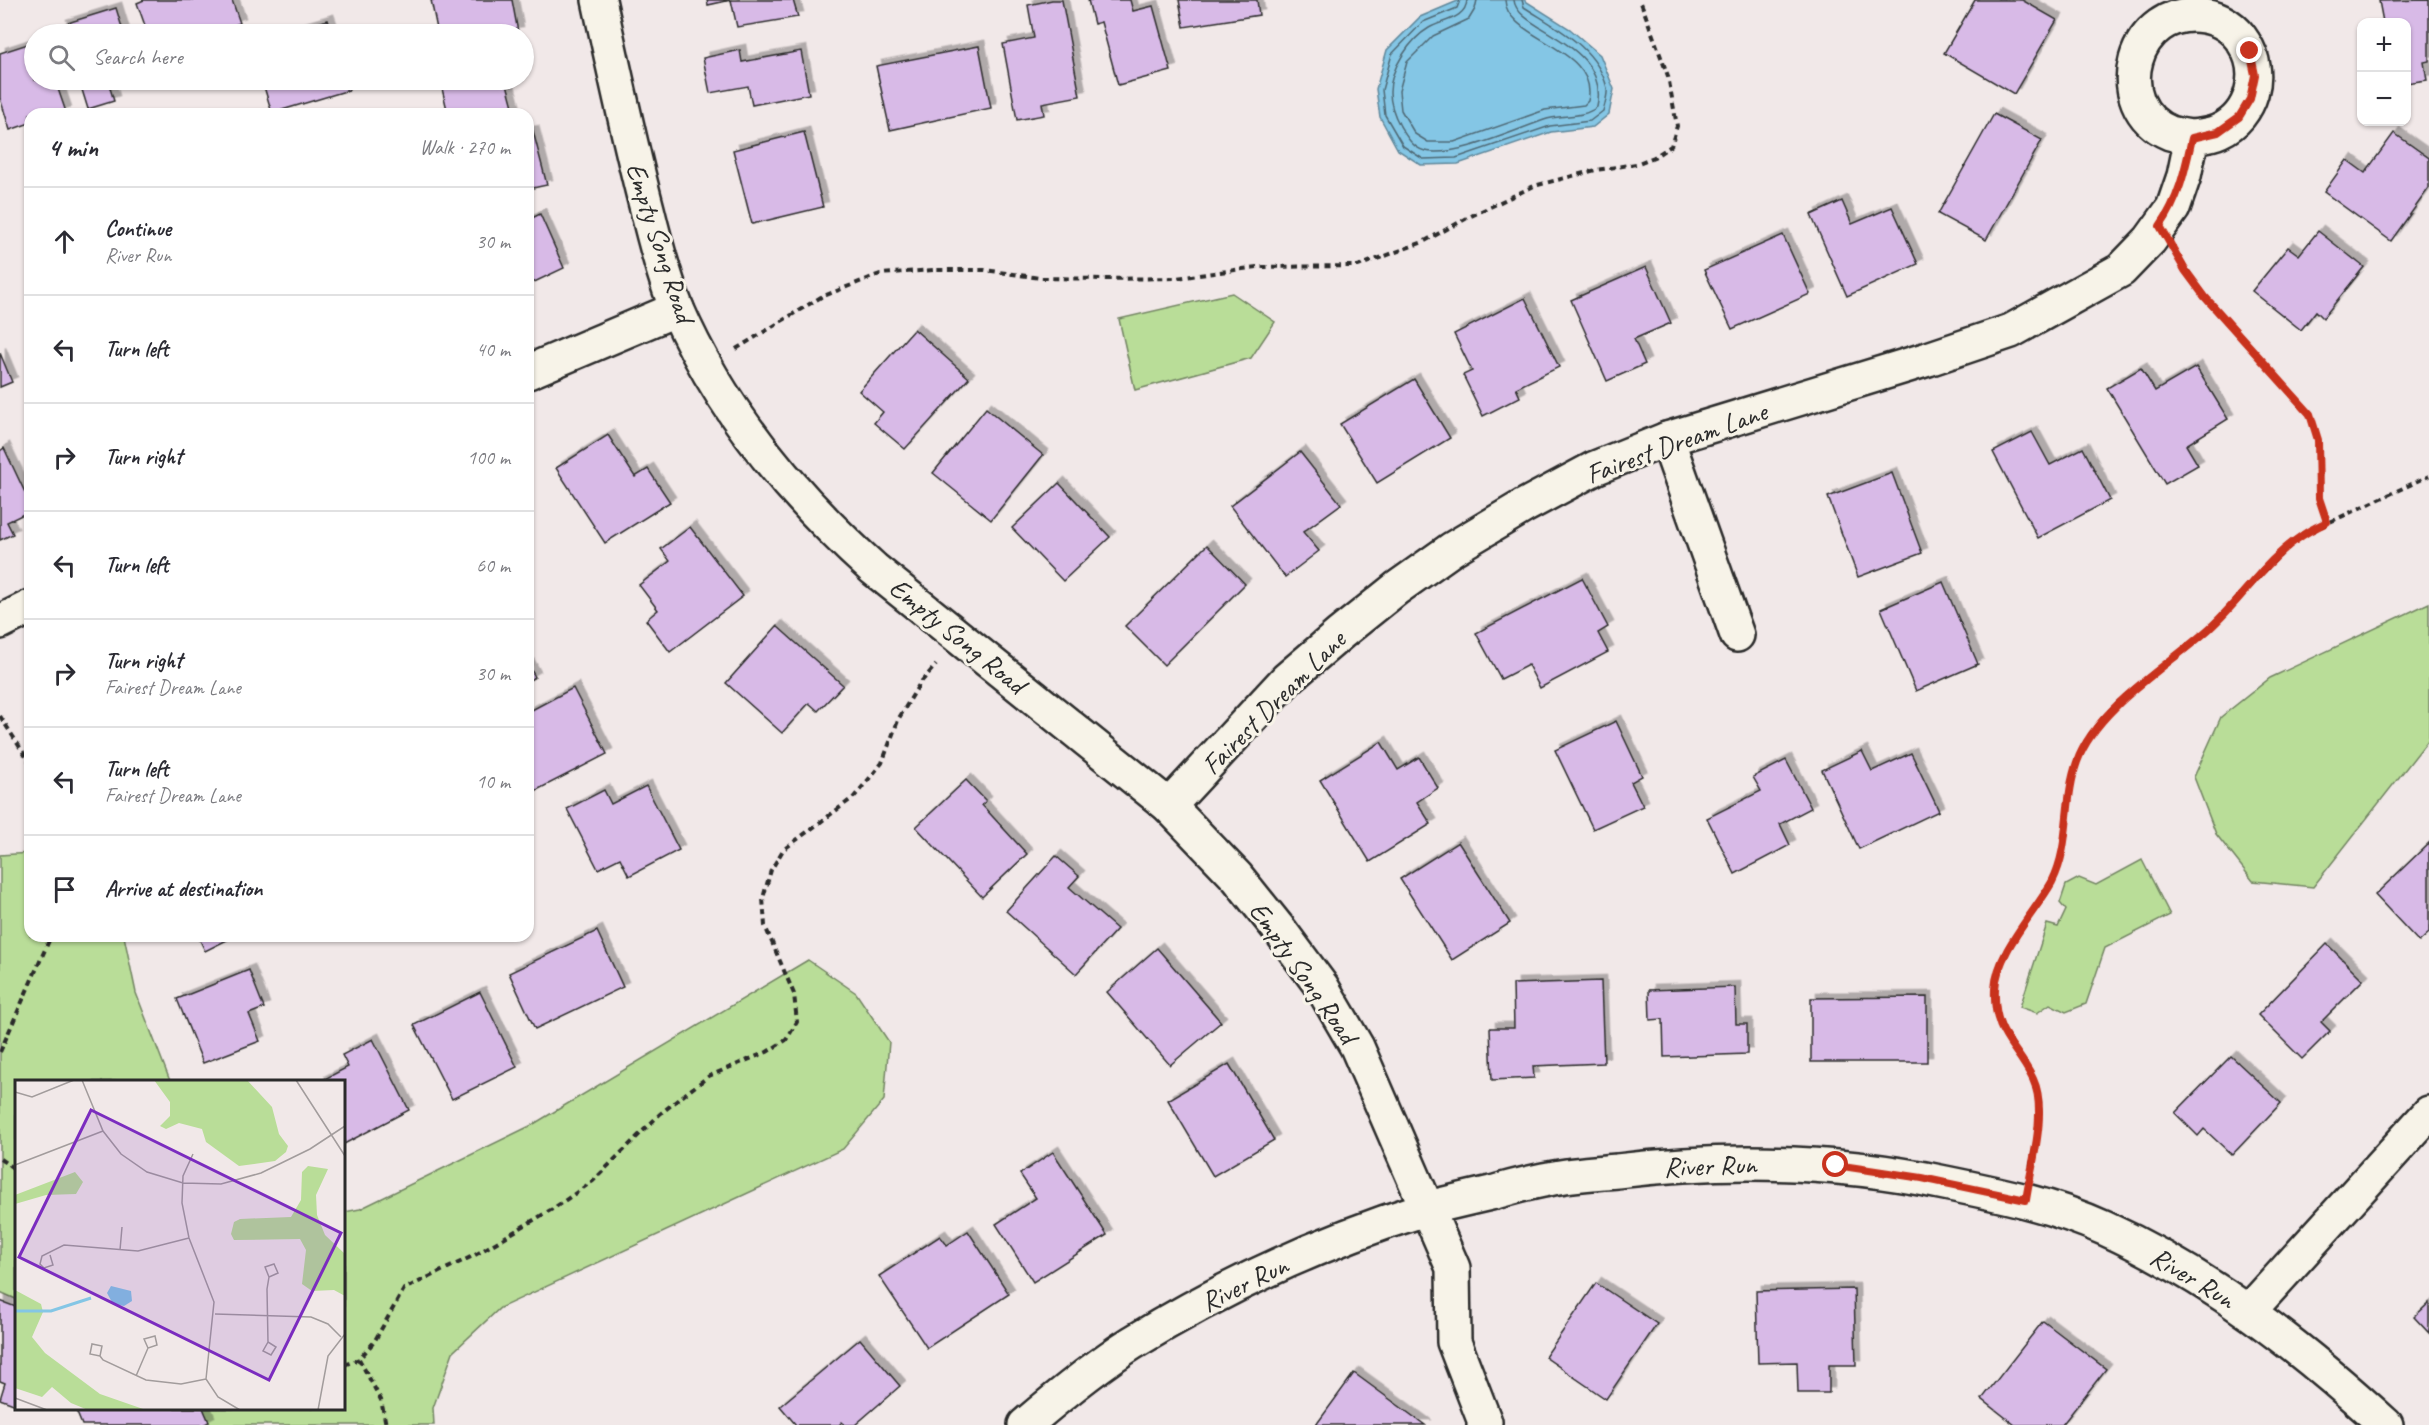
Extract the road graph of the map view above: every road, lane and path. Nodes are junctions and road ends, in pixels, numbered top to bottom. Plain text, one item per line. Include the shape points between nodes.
1 (598, 0) edge
2 (1640, 0) edge
3 (2192, 138) dead end
4 (2160, 226) junction
5 (677, 309) junction
6 (707, 366) junction
7 (534, 369) edge
8 (1667, 439) junction
9 (2429, 476) edge
10 (2327, 522) junction
11 (24, 610) edge
12 (0, 621) edge
13 (1737, 635) dead end
14 (959, 636) junction
15 (0, 716) edge
16 (24, 754) edge
17 (1169, 806) junction
18 (48, 942) edge
19 (0, 1052) edge
20 (2429, 1113) edge
21 (0, 1159) edge
22 (15, 1169) edge
23 (2026, 1200) junction
24 (1426, 1209) junction
25 (2249, 1311) junction
26 (359, 1359) junction
27 (345, 1365) edge
28 (386, 1425) edge
29 (1024, 1425) edge
30 (1484, 1425) edge
31 (2386, 1425) edge

1 - 5 street, Empty Song Road via 634,159
2 - 6 path via 1668,76 1677,126 1671,146 1654,157 1534,186 1423,242 1358,266 1257,267 1177,278 1040,278 985,270 880,274 821,297
3 - 4 street, Fairest Dream Lane via 2173,208
4 - 8 street, Fairest Dream Lane via 2121,270 2011,331
4 - 10 path via 2205,297 2310,414 2318,440 2319,498
5 - 6 street, Empty Song Road
5 - 7 street
6 - 14 street, Empty Song Road via 762,449 825,524 874,569
8 - 13 street
8 - 17 street, Fairest Dream Lane via 1595,468 1524,506 1396,588 1287,679
9 - 10 path
10 - 23 path via 2285,549 2212,626 2122,700 2095,728 2077,761 2067,801 2063,848 2052,881 1999,966 1995,988 1997,1017 2007,1041 2033,1079 2039,1101
11 - 12 street
14 - 17 street, Empty Song Road
14 - 26 path via 920,683 899,718 882,763 854,797 783,850 771,870 763,898 765,926 794,994 797,1022 786,1040 709,1076 660,1114 593,1180 554,1208 474,1255 404,1289 374,1342
15 - 16 path
17 - 24 street, Empty Song Road via 1237,877 1322,987 1362,1058
18 - 19 path
20 - 25 street
21 - 22 path
23 - 24 street, River Run via 1836,1165 1749,1161 1550,1178
23 - 25 street, River Run via 2101,1227 2155,1253
24 - 29 street, River Run via 1298,1256 1206,1300 1130,1345
24 - 30 street, Empty Song Road via 1453,1268 1454,1342
25 - 31 street, River Run via 2332,1376
26 - 27 path
26 - 28 path via 381,1400

